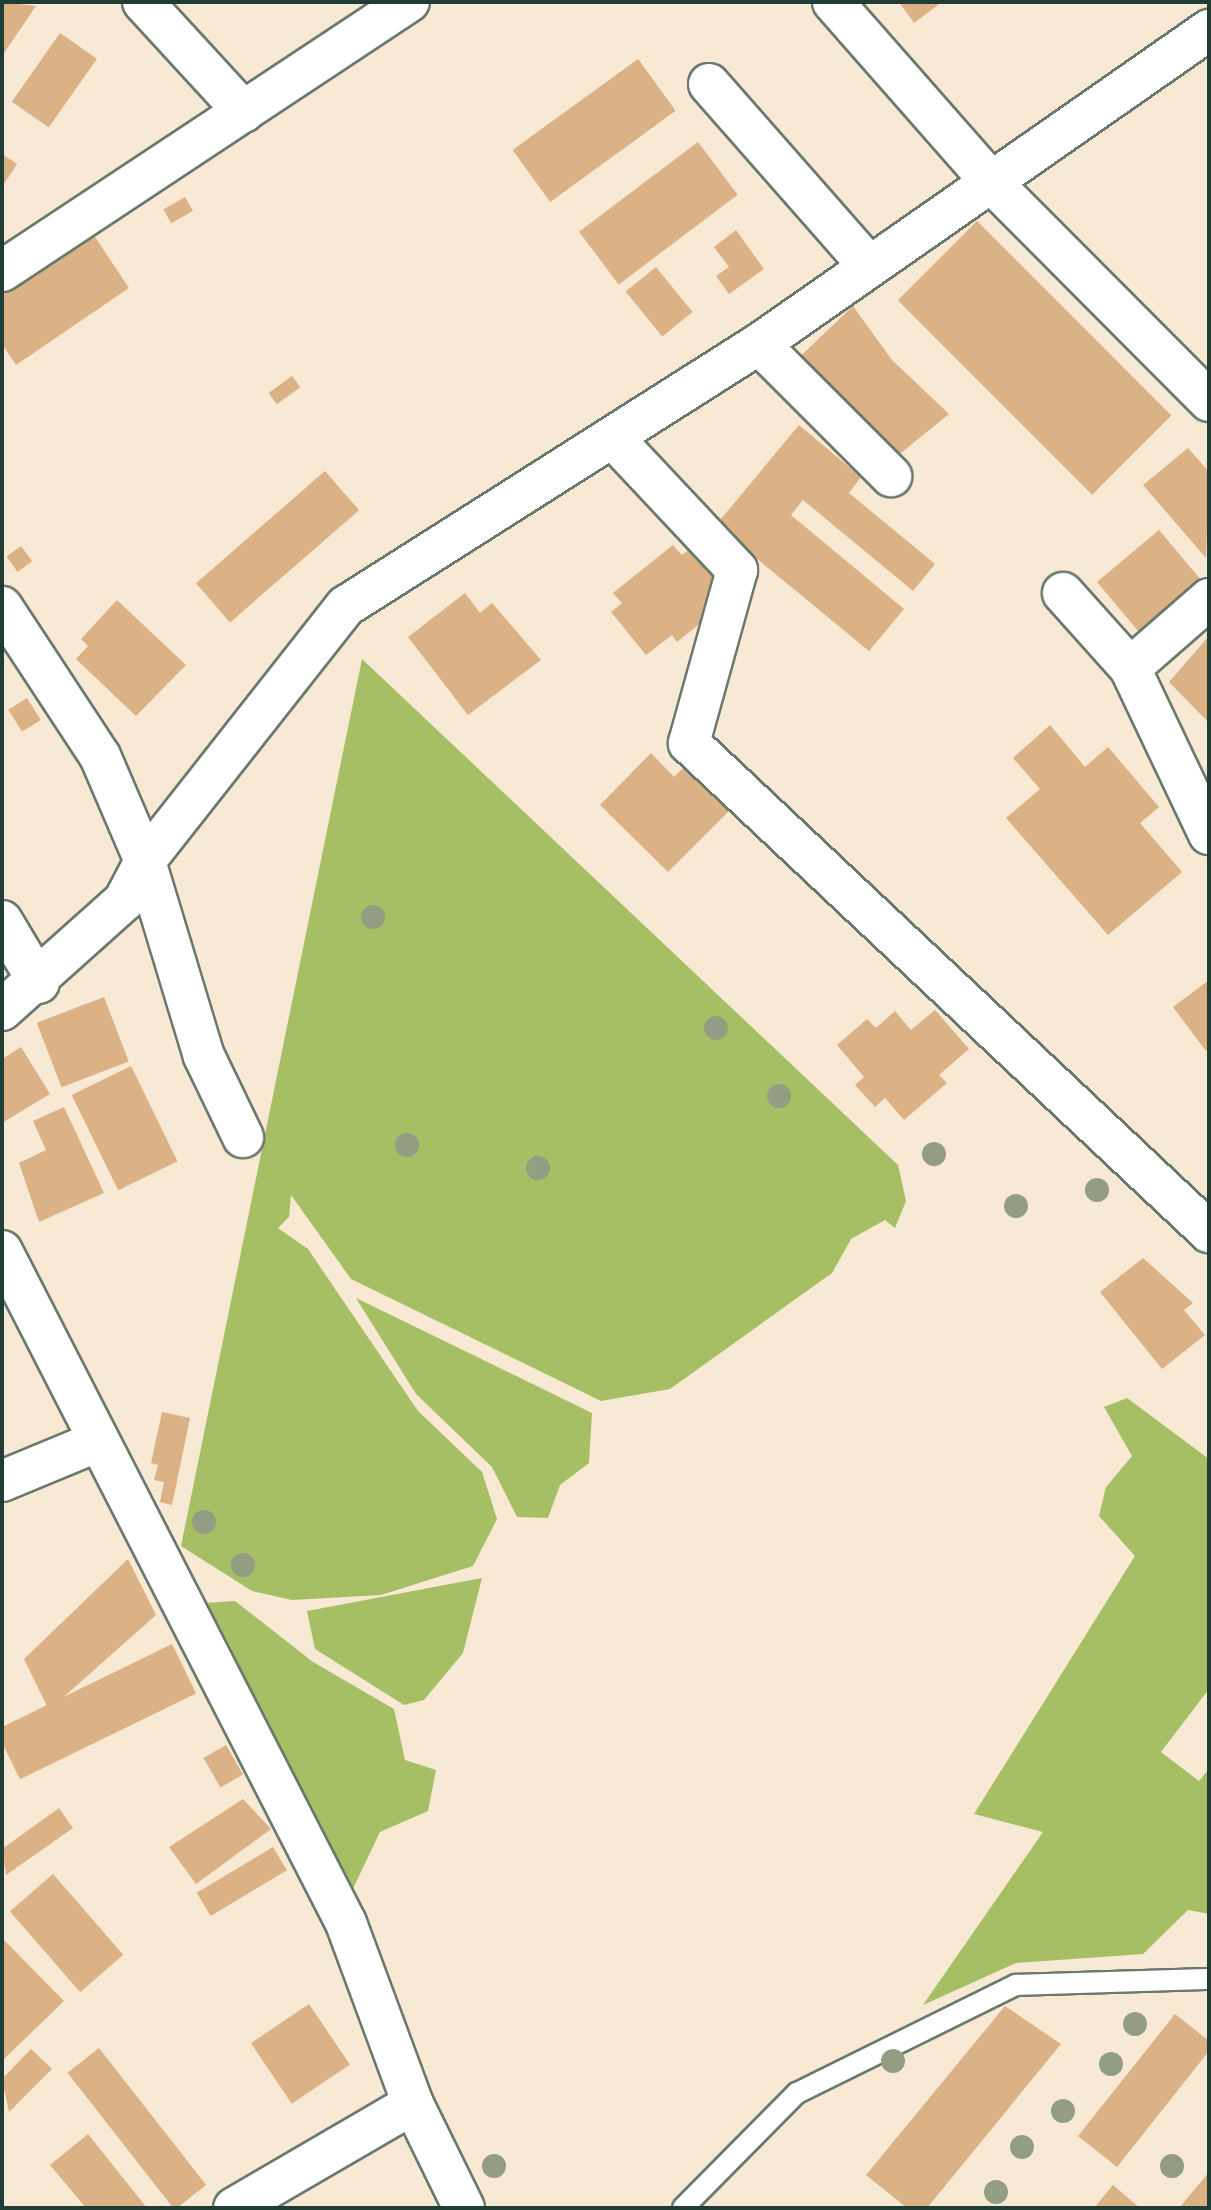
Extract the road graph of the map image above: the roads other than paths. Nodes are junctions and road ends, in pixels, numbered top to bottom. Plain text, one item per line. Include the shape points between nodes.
1 (143, 2) edge
2 (409, 2) edge
3 (833, 2) edge
4 (1209, 30) edge
5 (709, 84) dead end
6 (244, 112) junction
7 (991, 182) junction
8 (866, 263) junction
9 (2, 271) edge
10 (759, 344) junction
11 (1209, 401) edge
12 (614, 439) junction
13 (891, 476) dead end
14 (1063, 593) dead end
15 (1209, 599) edge
16 (2, 607) edge
17 (1130, 668) junction
18 (1209, 834) edge
19 (145, 861) junction
20 (2, 921) edge
21 (39, 983) junction
22 (2, 1010) edge
23 (243, 1137) dead end
24 (1209, 1232) edge
25 (2, 1251) edge
26 (96, 1442) junction
27 (2, 1481) edge
28 (1209, 1979) edge
29 (413, 2104) junction
30 (234, 2208) edge
31 (464, 2208) edge
32 (683, 2208) edge

1 - 6 street
2 - 6 street
3 - 7 street
4 - 7 street
5 - 8 street
6 - 9 street
7 - 8 street
7 - 11 street
8 - 10 street
10 - 12 street
10 - 13 street
12 - 19 street via 346,606
12 - 24 street via 737,570 689,743
14 - 17 street
15 - 17 street
16 - 19 street via 100,756
17 - 18 street
19 - 21 street via 124,901
19 - 23 street via 204,1056
20 - 21 street
21 - 22 street
25 - 26 street
26 - 27 street
26 - 29 street via 346,1923
28 - 32 lane via 1016,1985 797,2093
29 - 30 street
29 - 31 street

